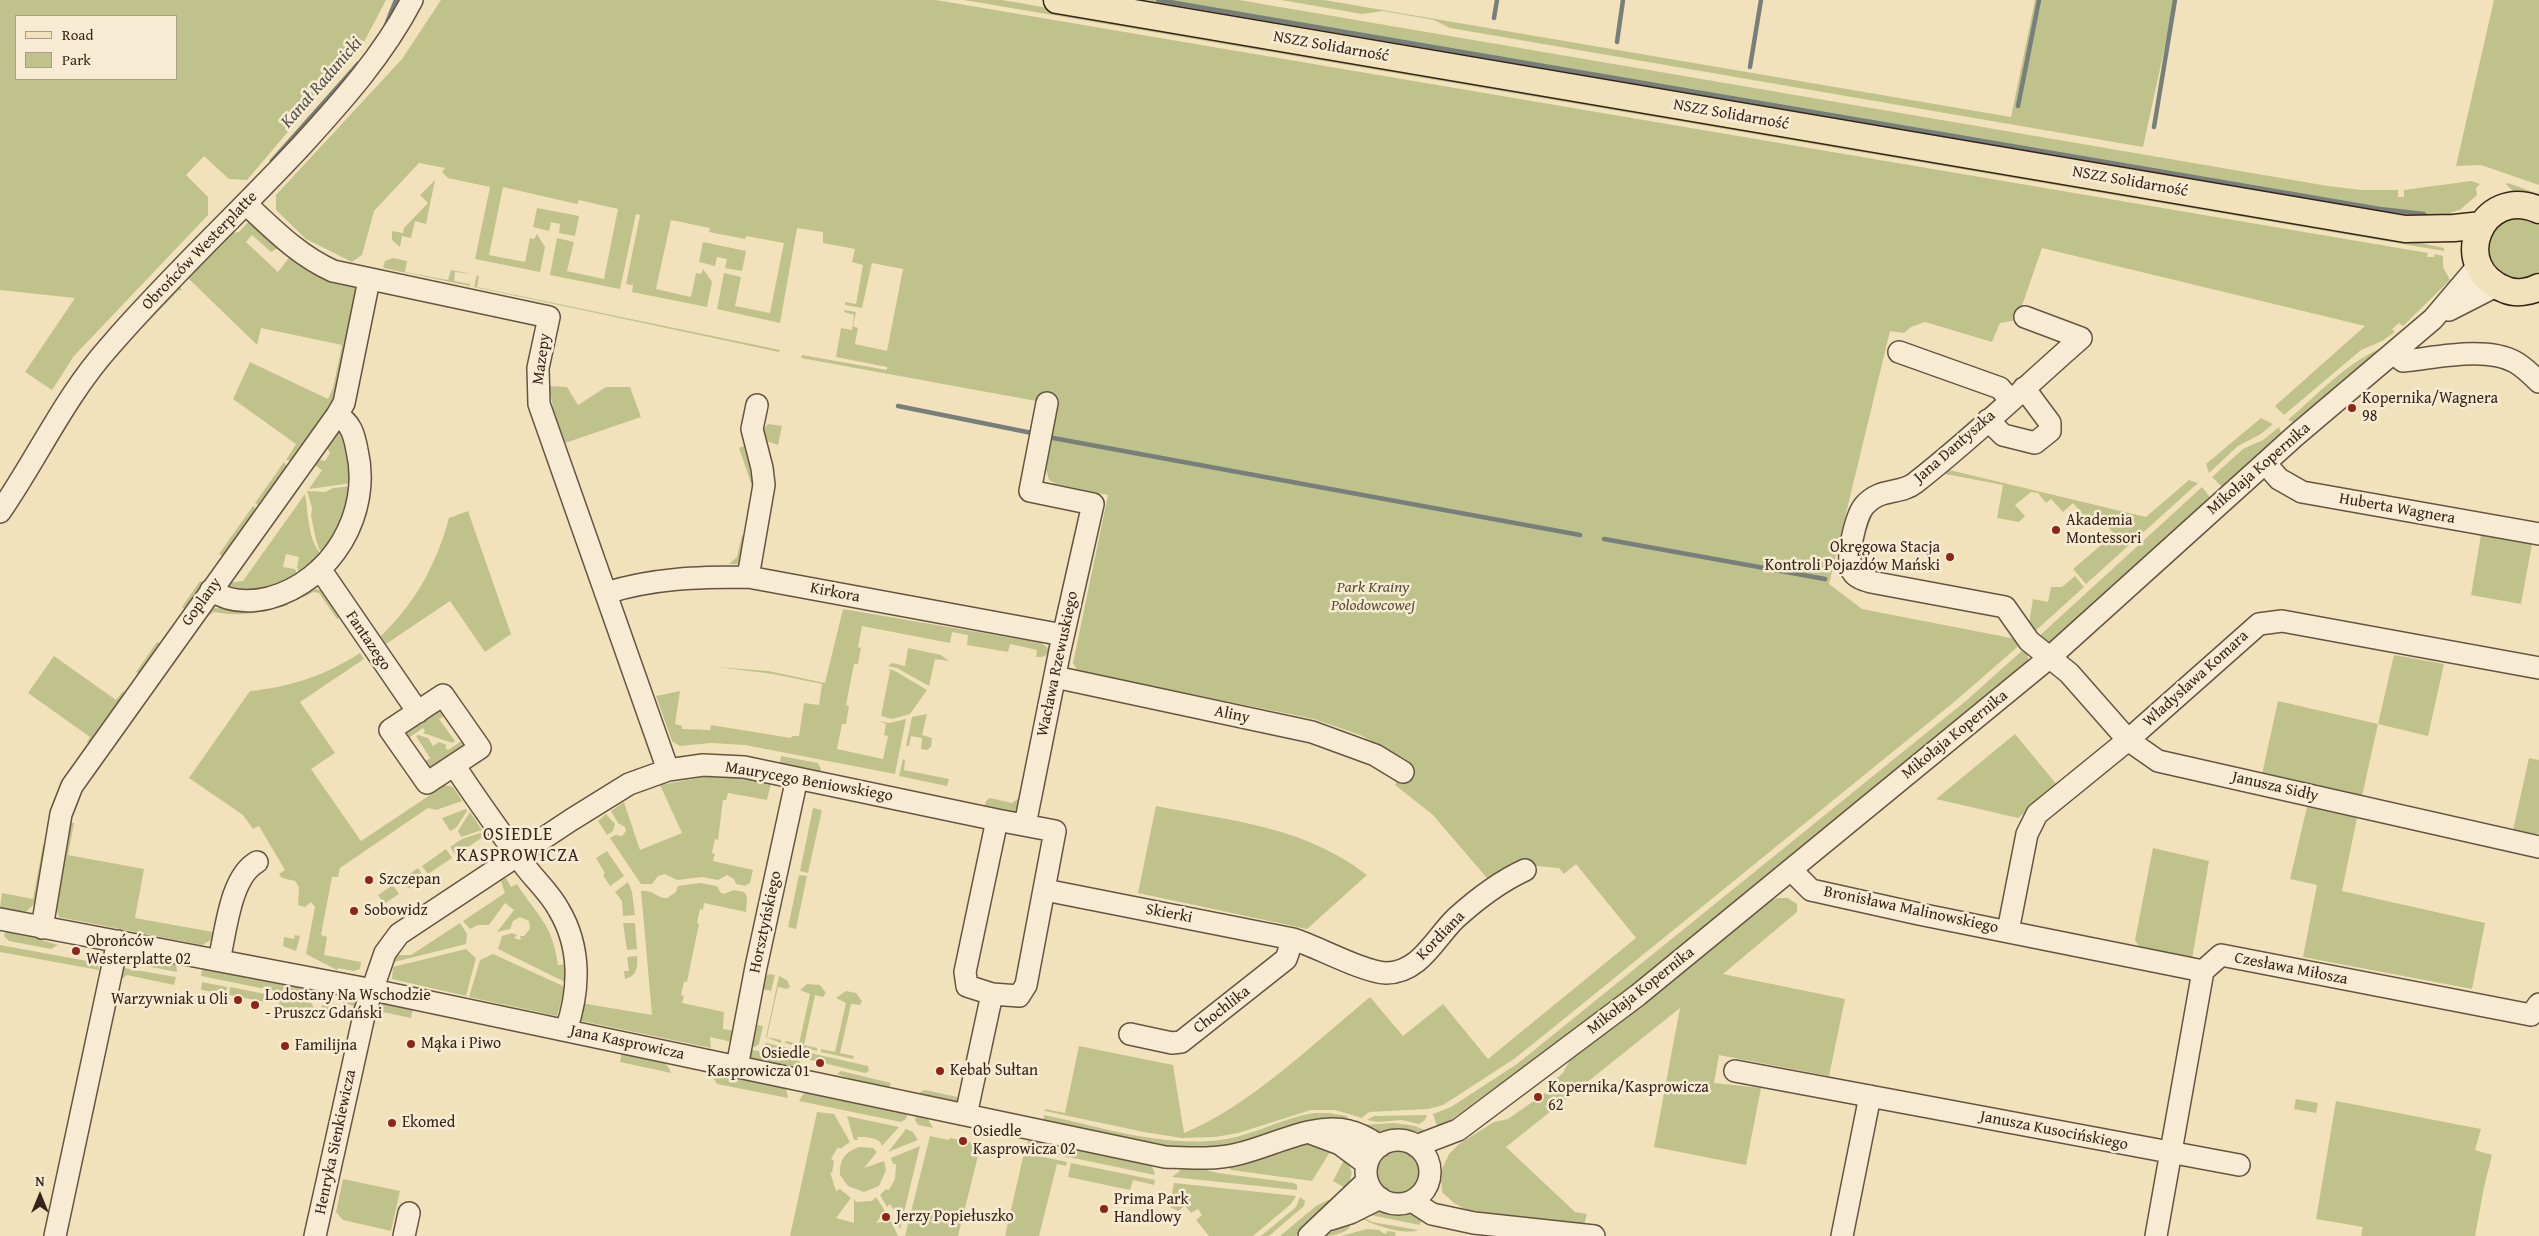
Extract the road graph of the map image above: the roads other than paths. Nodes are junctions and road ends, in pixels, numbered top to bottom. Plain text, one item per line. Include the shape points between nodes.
1 (412, 0) edge
2 (1056, 0) edge
3 (246, 204) junction
4 (2539, 210) edge
5 (2482, 225) junction
6 (2405, 229) junction
7 (2477, 260) junction
8 (369, 280) junction
9 (2496, 286) junction
10 (2539, 287) edge
11 (2025, 317) dead end
12 (2433, 319) junction
13 (1899, 352) dead end
14 (2394, 354) junction
15 (2539, 382) edge
16 (2017, 394) junction
17 (1047, 403) dead end
18 (757, 405) dead end
19 (337, 415) junction
20 (1988, 420) junction
21 (2265, 463) junction
22 (0, 512) edge
23 (2539, 534) edge
24 (320, 569) junction
25 (748, 576) junction
26 (211, 590) junction
27 (606, 593) junction
28 (1063, 635) junction
29 (2049, 658) junction
30 (2539, 668) edge
31 (1055, 677) junction
32 (418, 712) junction
33 (2128, 740) junction
34 (454, 765) junction
35 (668, 770) junction
36 (1403, 772) dead end
37 (797, 778) junction
38 (996, 820) junction
39 (2031, 821) joint
40 (1025, 825) junction
41 (2539, 847) edge
42 (518, 856) junction
43 (257, 862) dead end
44 (1525, 870) dead end
45 (1791, 870) junction
46 (1045, 890) junction
47 (0, 919) edge
48 (42, 928) junction
49 (2008, 930) junction
50 (1292, 939) junction
51 (118, 942) junction
52 (219, 960) junction
53 (2203, 971) junction
54 (373, 990) junction
55 (992, 994) junction
56 (2535, 1009) edge
57 (566, 1030) junction
58 (1130, 1034) dead end
59 (737, 1067) junction
60 (1735, 1071) dead end
61 (1870, 1096) junction
62 (966, 1116) junction
63 (1458, 1130) junction
64 (1310, 1133) junction
65 (1380, 1146) junction
66 (1416, 1146) junction
67 (2169, 1153) junction
68 (1428, 1163) junction
69 (2239, 1165) dead end
70 (1367, 1173) junction
71 (1419, 1194) junction
72 (1380, 1198) junction
73 (409, 1213) dead end
74 (1328, 1220) junction
75 (1536, 1233) edge
76 (55, 1236) edge
77 (315, 1236) edge
78 (404, 1236) edge
79 (1309, 1236) edge
80 (1594, 1236) edge
81 (1842, 1236) edge
82 (2156, 1236) edge

1 - 3 street, Obrońców Westerplatte via 376,58 329,115
2 - 6 main road, NSZZ Solidarność
3 - 8 street, Mazepy via 303,256 333,271
3 - 22 street, Obrońców Westerplatte via 136,316 88,372
4 - 5 main road via 2507,206 2488,217
5 - 6 main road, NSZZ Solidarność
5 - 7 main road, Mikołaja Kopernika via 2477,234
6 - 7 main road, NSZZ Solidarność
7 - 9 main road via 2486,278
7 - 12 street, Mikołaja Kopernika
8 - 19 street, Goplany via 344,403
8 - 27 street, Mazepy via 549,317 538,368 539,404
9 - 10 main road via 2522,292
9 - 12 street, Mikołaja Kopernika
11 - 16 street, Jana Dantyszka via 2081,338
12 - 14 street, Mikołaja Kopernika
13 - 16 street
14 - 15 street via 2403,361 2472,354 2502,357 2516,362
14 - 21 street, Mikołaja Kopernika
16 - 20 street, Jana Dantyszka
16 - 20 street via 2050,423 2050,432 2035,444 2003,435
17 - 28 street, Wacława Rzewuskiego via 1030,491 1093,504
18 - 25 street via 752,429 764,485
19 - 24 street via 348,423 356,444 360,494 344,538
19 - 26 street, Goplany
20 - 29 street, Jana Dantyszka via 1913,485 1877,495 1866,504 1860,511 1854,531 1850,560 1852,571 1871,582 2005,607 2028,641
21 - 23 street, Huberta Wagnera via 2279,479 2302,492
21 - 29 street, Mikołaja Kopernika
24 - 26 street via 293,590 264,599 232,600
24 - 32 street, Fantazego
25 - 27 street, Kirkora via 662,580
25 - 28 street, Kirkora
26 - 48 street, Goplany via 72,786 61,814
27 - 35 street, Mazepy
28 - 31 street, Wacława Rzewuskiego
29 - 33 street, Janusza Sidły via 2069,673
29 - 45 street, Mikołaja Kopernika
30 - 33 street, Władysława Komara via 2272,621 2251,630
31 - 36 street, Aliny via 1312,732 1375,754
31 - 40 street, Wacława Rzewuskiego
32 - 34 street via 443,695 480,748
32 - 34 street via 390,730 427,783
33 - 39 street, Władysława Komara
33 - 41 street, Janusza Sidły via 2158,761
34 - 42 street
35 - 37 street, Maurycego Beniowskiego via 703,765 744,767
35 - 42 street, Maurycego Beniowskiego via 622,788
37 - 38 street, Maurycego Beniowskiego
37 - 59 street, Horsztyńskiego
38 - 40 street
38 - 55 street via 965,972 968,986
39 - 49 street, Bronisława Malinowskiego
40 - 46 street via 1056,831
42 - 54 street, Maurycego Beniowskiego via 400,934 385,953
42 - 57 street via 558,908 571,932 576,986
43 - 52 street via 248,867 240,879
44 - 50 street, Kordiana via 1504,879 1483,896 1455,919 1418,961 1404,969 1388,973 1368,970
45 - 49 street, Bronisława Malinowskiego via 1811,890
45 - 63 street, Mikołaja Kopernika via 1638,995
46 - 50 street, Skierki
46 - 55 street via 1026,985 1019,996
47 - 48 street, Jana Kasprowicza
48 - 51 street, Jana Kasprowicza
49 - 53 street, Bronisława Malinowskiego
50 - 58 street, Chochlika via 1286,959 1181,1042
51 - 52 street, Jana Kasprowicza
51 - 76 street
52 - 54 street, Jana Kasprowicza
53 - 56 street, Czesława Miłosza via 2221,955
53 - 67 street
54 - 57 street, Jana Kasprowicza
54 - 77 street, Henryka Sienkiewicza via 365,1011
55 - 62 street
57 - 59 street, Jana Kasprowicza
59 - 62 street, Jana Kasprowicza
60 - 61 street, Janusza Kusocińskiego
61 - 67 street, Janusza Kusocińskiego
61 - 81 street
62 - 64 street, Jana Kasprowicza via 1143,1153 1198,1159 1236,1155
63 - 66 street, Mikołaja Kopernika
63 - 68 street, Mikołaja Kopernika via 1446,1148
64 - 65 street, Jana Kasprowicza via 1330,1128 1349,1130
64 - 70 street via 1340,1144
65 - 66 street via 1398,1140
65 - 70 street via 1372,1154
66 - 68 street
67 - 69 street, Janusza Kusocińskiego
67 - 82 street
68 - 71 street via 1429,1180
70 - 72 street via 1372,1191
70 - 74 street
71 - 72 street via 1401,1204
71 - 75 street via 1452,1218
72 - 74 street
73 - 78 street
74 - 79 street
75 - 80 street

